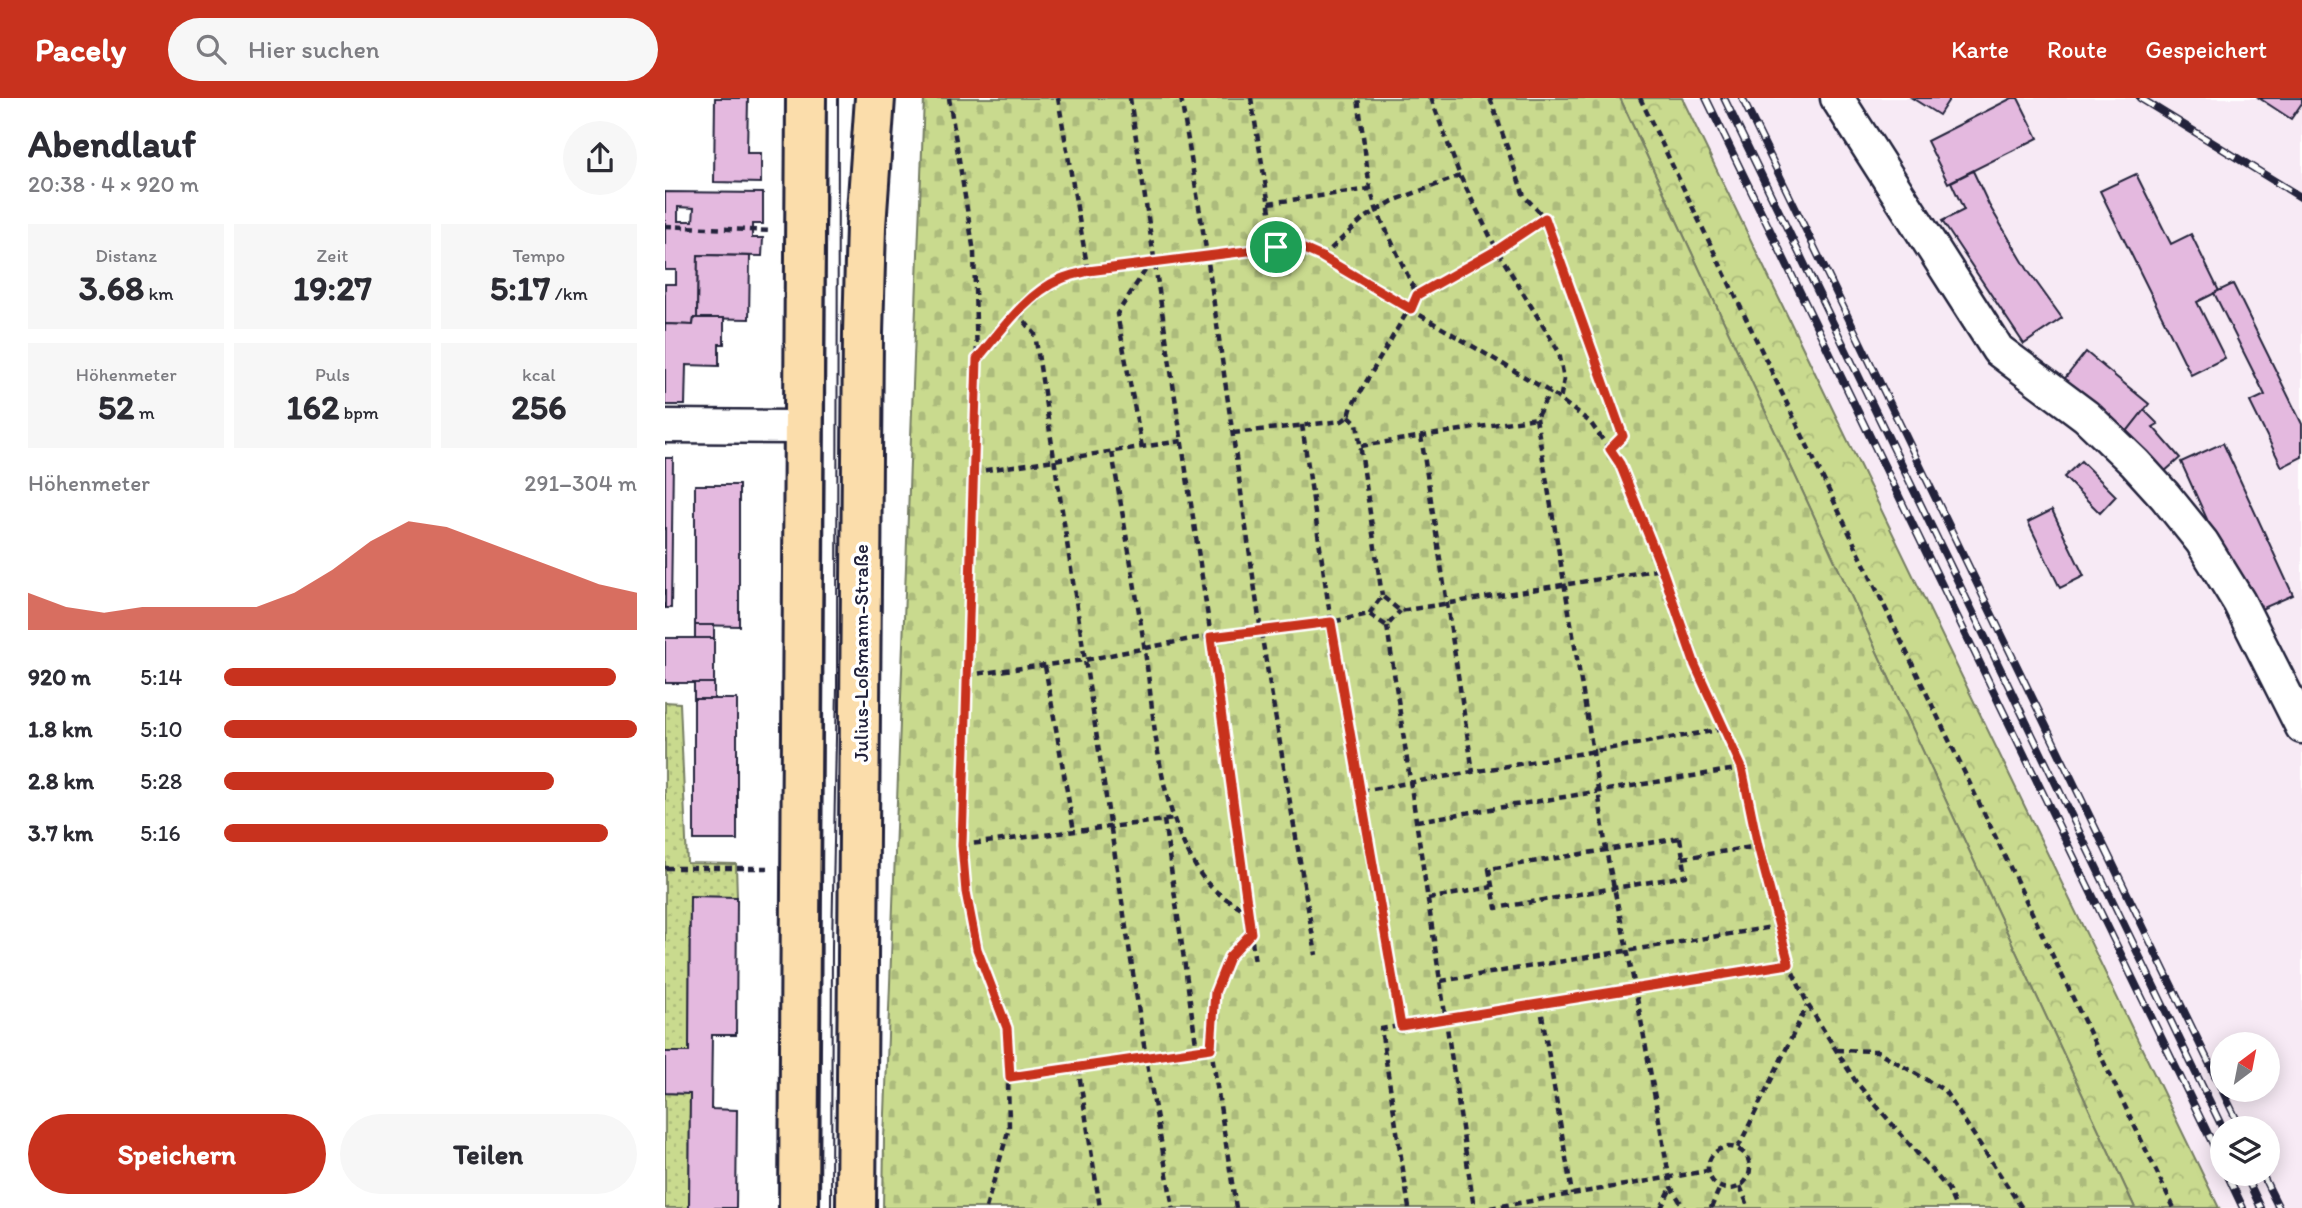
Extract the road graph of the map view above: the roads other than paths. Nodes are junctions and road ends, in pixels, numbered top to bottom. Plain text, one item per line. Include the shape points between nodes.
1 (806, 98) edge
2 (876, 98) edge
3 (1837, 98) edge
4 (665, 426) edge
5 (804, 427) junction
6 (2302, 727) edge
7 (800, 1208) edge
8 (856, 1208) edge

1 - 5 main road
2 - 8 main road, Julius-Loßmann-Straße via 863,333
3 - 6 street via 1999,350 2086,416 2165,496 2202,542 2239,602
4 - 5 street
5 - 7 main road

